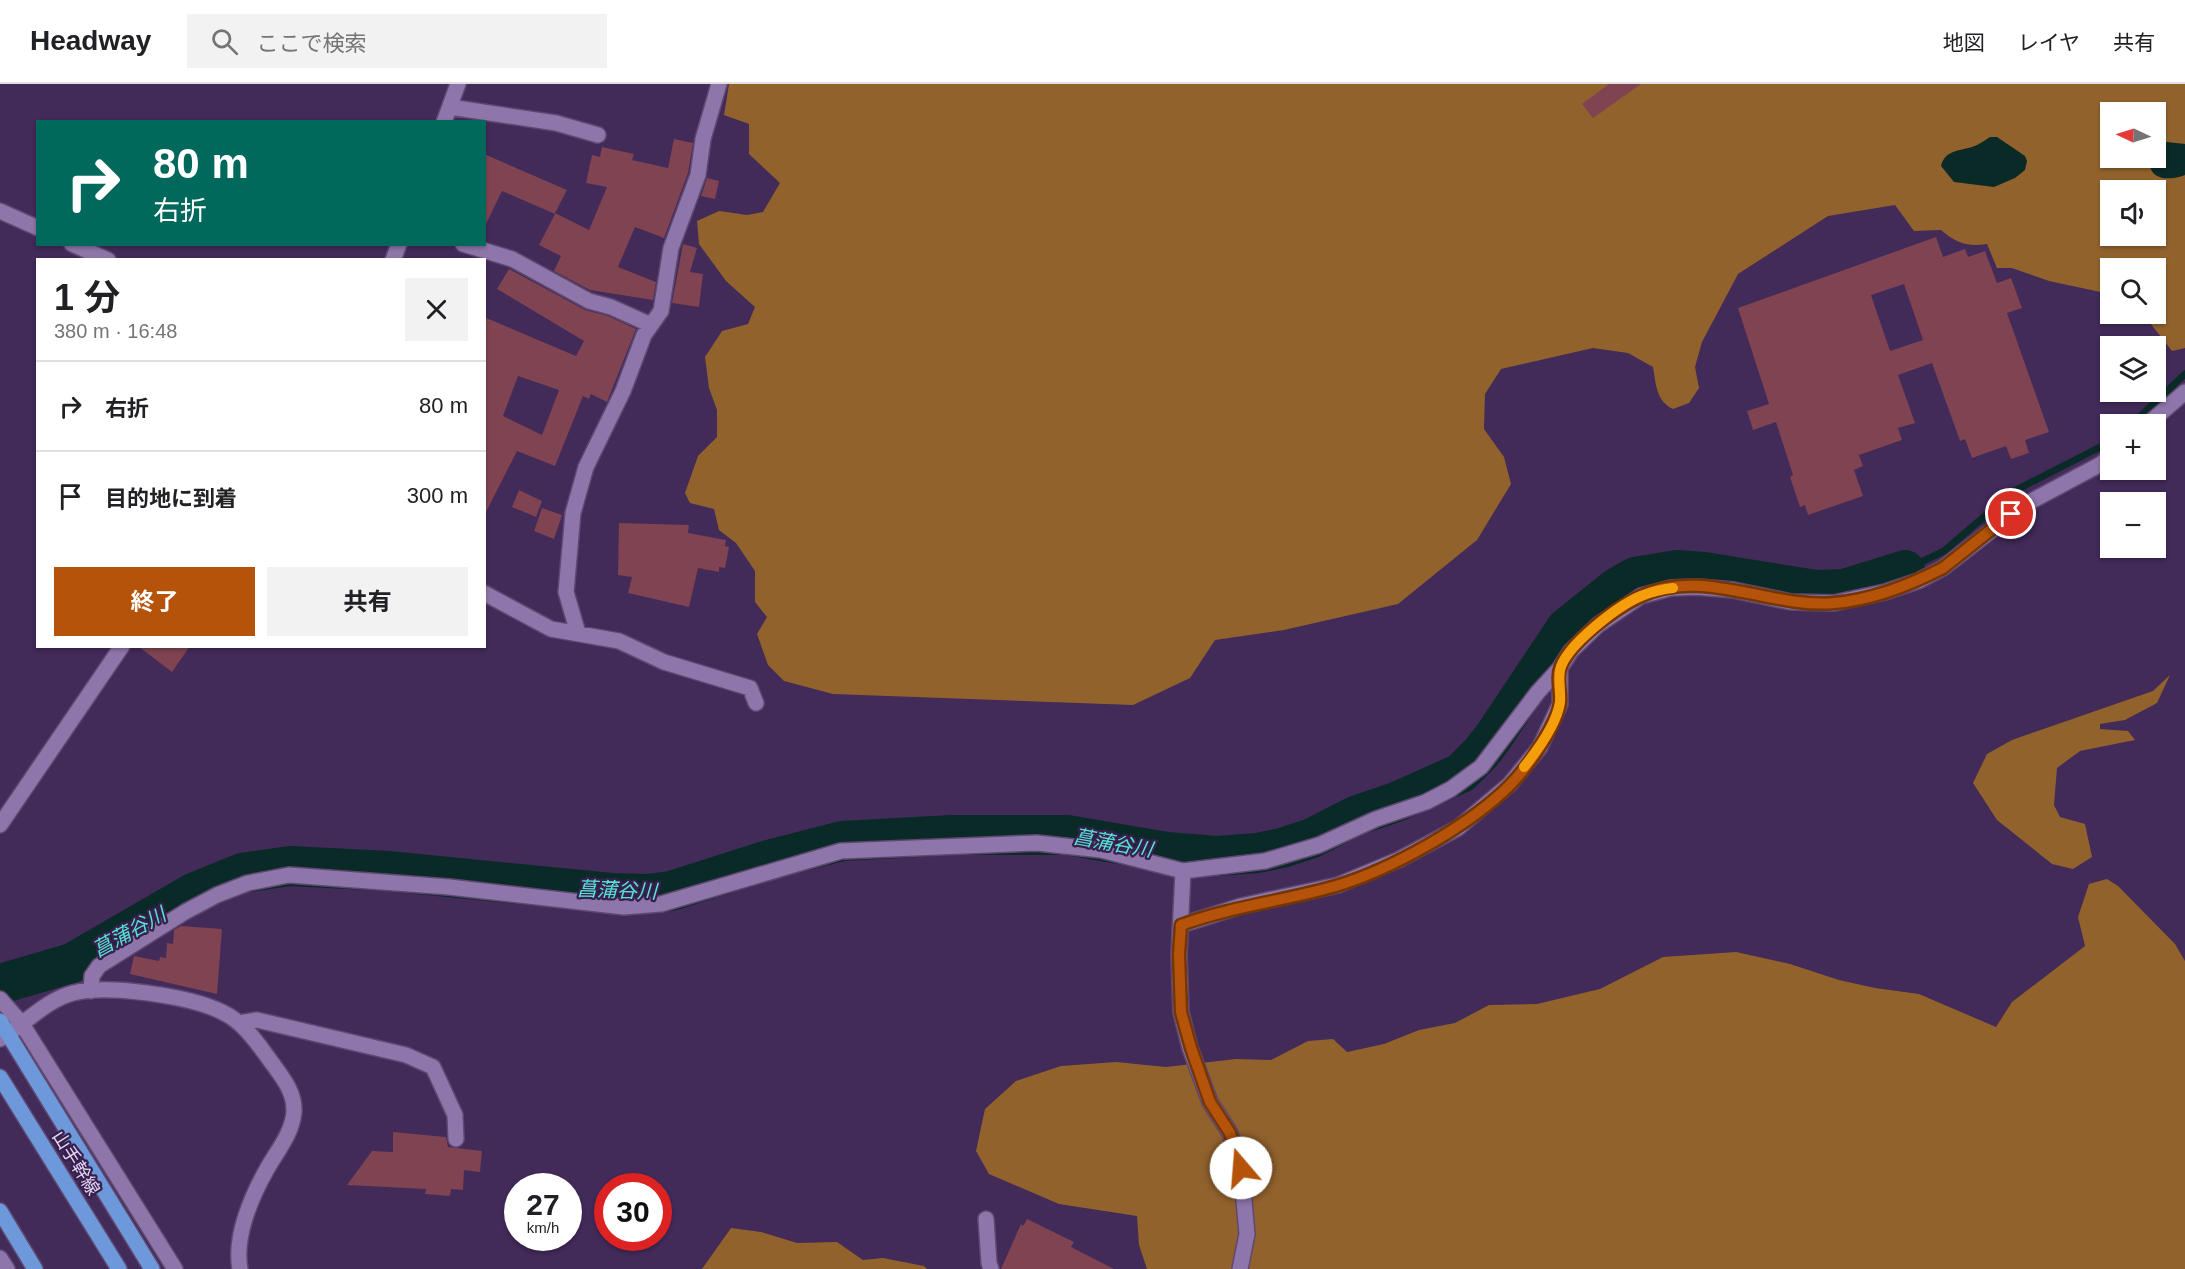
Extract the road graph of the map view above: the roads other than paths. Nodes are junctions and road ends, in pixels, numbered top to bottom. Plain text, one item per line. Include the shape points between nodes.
1 (458, 84) edge
2 (719, 84) edge
3 (450, 107) junction
4 (445, 120) edge
5 (598, 135) dead end
6 (0, 211) edge
7 (36, 227) edge
8 (76, 246) edge
9 (470, 246) edge
10 (104, 258) edge
11 (651, 325) junction
12 (2185, 392) edge
13 (2160, 414) edge
14 (2100, 465) edge
15 (486, 594) edge
16 (578, 633) junction
17 (121, 648) edge
18 (1560, 668) junction
19 (756, 704) dead end
20 (0, 825) edge
21 (1183, 872) junction
22 (1181, 925) junction
23 (91, 991) junction
24 (3, 1002) edge
25 (239, 1023) junction
26 (22, 1024) junction
27 (3, 1032) edge
28 (0, 1077) edge
29 (456, 1139) dead end
30 (0, 1211) edge
31 (986, 1219) dead end
32 (0, 1258) edge
33 (7, 1269) edge
34 (35, 1269) edge
35 (119, 1269) edge
36 (152, 1269) edge
37 (175, 1269) edge
38 (240, 1269) edge
39 (991, 1269) edge
40 (1240, 1269) edge

1 - 3 street
2 - 11 street via 703,139 698,175 671,248 661,311
3 - 4 street
3 - 5 street via 556,123
6 - 7 street
8 - 10 street
9 - 11 street via 512,259 589,301
11 - 16 street via 586,467 573,513 566,592
12 - 13 street
14 - 18 street via 2024,505 1943,568 1918,581 1834,603 1791,602 1724,589 1671,588 1641,596 1598,625 1571,651
15 - 16 street via 550,629
16 - 19 street via 619,640 664,662 750,688
17 - 20 street
18 - 21 street via 1481,767 1451,789 1308,848 1265,861
18 - 22 street via 1560,704 1540,747 1510,784 1458,828 1398,860 1338,885 1241,906
21 - 22 street
21 - 23 street via 1101,850 1037,843 841,851 671,901 624,907 449,887 289,875 248,883 185,912 99,966 92,976
22 - 40 street via 1181,1012 1210,1102 1230,1133 1241,1168 1246,1234
23 - 25 street via 116,990 185,1001 221,1011
23 - 26 street via 60,998
24 - 26 street
25 - 29 street via 257,1020 423,1061 433,1067 448,1097 455,1115
25 - 38 street via 285,1080 294,1110 292,1126 254,1195 238,1252
26 - 27 street
26 - 37 street
27 - 36 main road
28 - 35 main road, 山手幹線
30 - 34 main road
31 - 39 street
32 - 33 street

